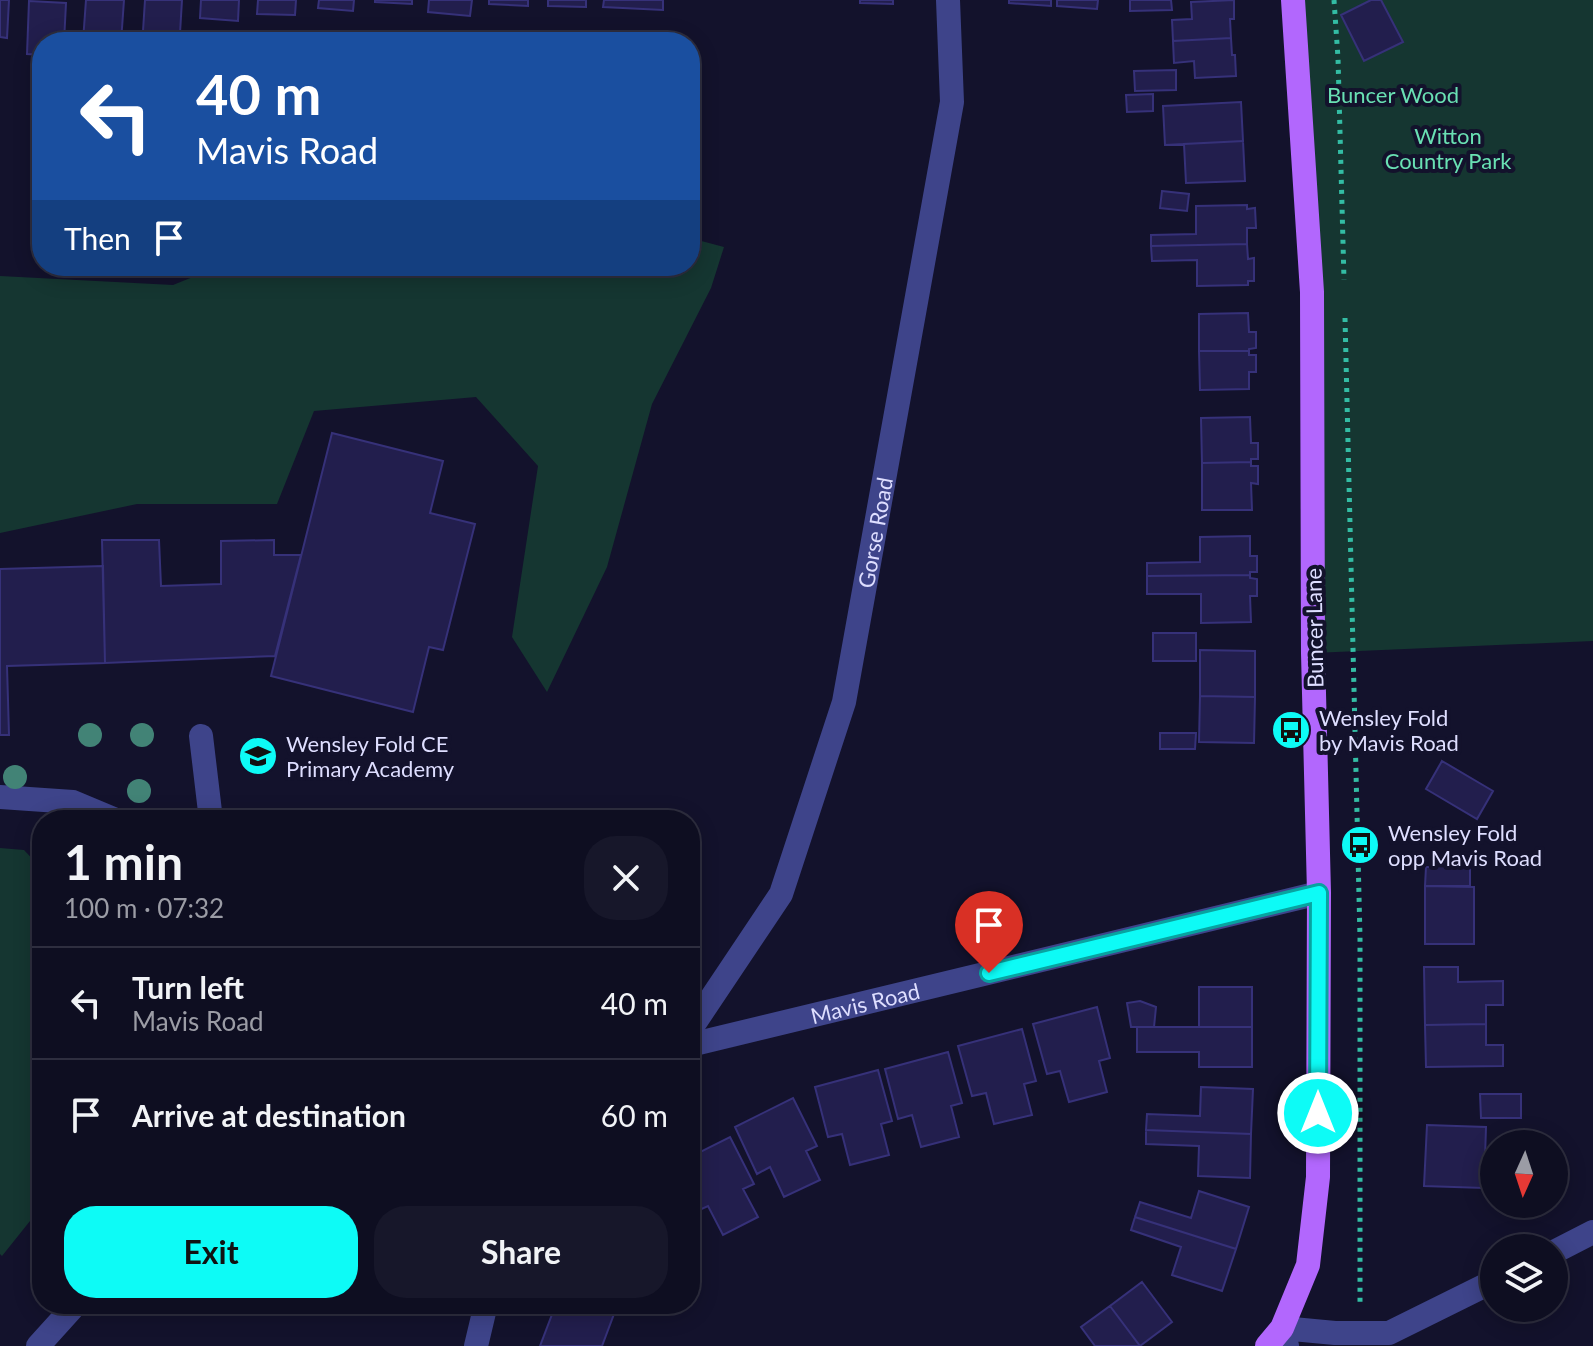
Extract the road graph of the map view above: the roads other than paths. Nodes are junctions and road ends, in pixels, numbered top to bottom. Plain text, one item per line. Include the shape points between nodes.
1 (948, 0) edge
2 (1293, 0) edge
3 (201, 736) dead end
4 (0, 797) edge
5 (92, 810) edge
6 (210, 810) edge
7 (1319, 893) junction
8 (700, 1015) edge
9 (700, 1043) edge
10 (1593, 1232) edge
11 (1568, 1245) edge
12 (1480, 1288) edge
13 (67, 1314) edge
14 (484, 1314) edge
15 (1278, 1340) edge
16 (38, 1346) edge
17 (476, 1346) edge

1 - 8 street, Gorse Road via 952,102 844,702 781,894
2 - 7 main road, Buncer Lane via 1312,292
3 - 6 street
4 - 5 street via 73,802
7 - 9 street, Mavis Road
7 - 15 main road, Buncer Lane via 1318,1177 1308,1265
10 - 11 street
12 - 15 street via 1389,1333
13 - 16 street
14 - 17 street

